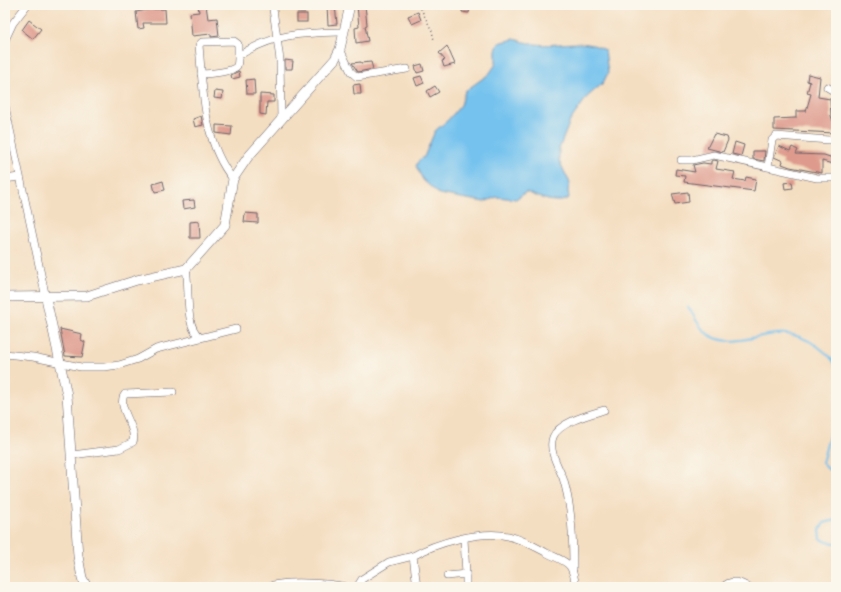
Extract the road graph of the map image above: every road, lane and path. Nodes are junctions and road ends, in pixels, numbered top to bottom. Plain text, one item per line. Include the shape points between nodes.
1 (27, 5) edge
2 (350, 5) edge
3 (419, 5) edge
4 (273, 9) dead end
5 (344, 32) junction
6 (277, 37) junction
7 (5, 40) edge
8 (434, 40) dead end
9 (340, 49) junction
10 (238, 56) junction
11 (407, 69) dead end
12 (201, 74) junction
13 (827, 87) dead end
14 (5, 106) edge
15 (836, 115) edge
16 (281, 119) junction
17 (829, 140) dead end
18 (682, 160) dead end
19 (768, 166) junction
20 (19, 177) junction
21 (836, 178) edge
22 (5, 179) edge
23 (233, 179) junction
24 (186, 268) junction
25 (5, 297) edge
26 (46, 298) junction
27 (236, 329) dead end
28 (200, 337) junction
29 (5, 354) edge
30 (61, 364) junction
31 (173, 392) dead end
32 (604, 410) dead end
33 (72, 455) junction
34 (464, 539) junction
35 (413, 556) junction
36 (573, 569) junction
37 (466, 574) junction
38 (447, 576) dead end
39 (88, 587) edge
40 (268, 587) edge
41 (346, 587) edge
42 (357, 587) edge
43 (417, 587) edge
44 (466, 587) edge
45 (576, 587) edge
46 (723, 587) edge
47 (748, 587) edge

1 - 7 street via 13,23
2 - 5 street
3 - 8 path
4 - 6 street
5 - 6 street
5 - 9 street
6 - 10 street via 255,45
6 - 16 street
9 - 11 street via 351,72 357,77
9 - 16 street via 326,70
10 - 12 street via 234,68
10 - 12 street via 238,44 234,41 200,43
12 - 23 street via 207,116 218,156
13 - 15 street via 835,92
14 - 20 street
16 - 23 street via 248,156
17 - 19 street via 776,136 772,140
18 - 19 street via 714,155
19 - 21 street via 817,178
20 - 22 street
20 - 26 street
23 - 24 street via 225,225
24 - 26 street via 87,296
24 - 28 street via 190,324
25 - 26 street
26 - 30 street
27 - 28 street
28 - 30 street via 156,349 138,359 119,365 91,368
29 - 30 street
30 - 33 street via 68,402
31 - 33 street via 125,394 122,398 123,406 133,433 133,442 119,449
32 - 36 street via 569,423 553,437 554,454 568,496
33 - 39 street via 78,556 82,578
34 - 35 street via 432,547
34 - 36 street via 493,535 508,536 564,560
34 - 37 street
35 - 42 street via 389,562 362,579
35 - 43 street
36 - 45 street
37 - 38 street
37 - 44 street
40 - 41 street via 293,582
46 - 47 street via 735,582

